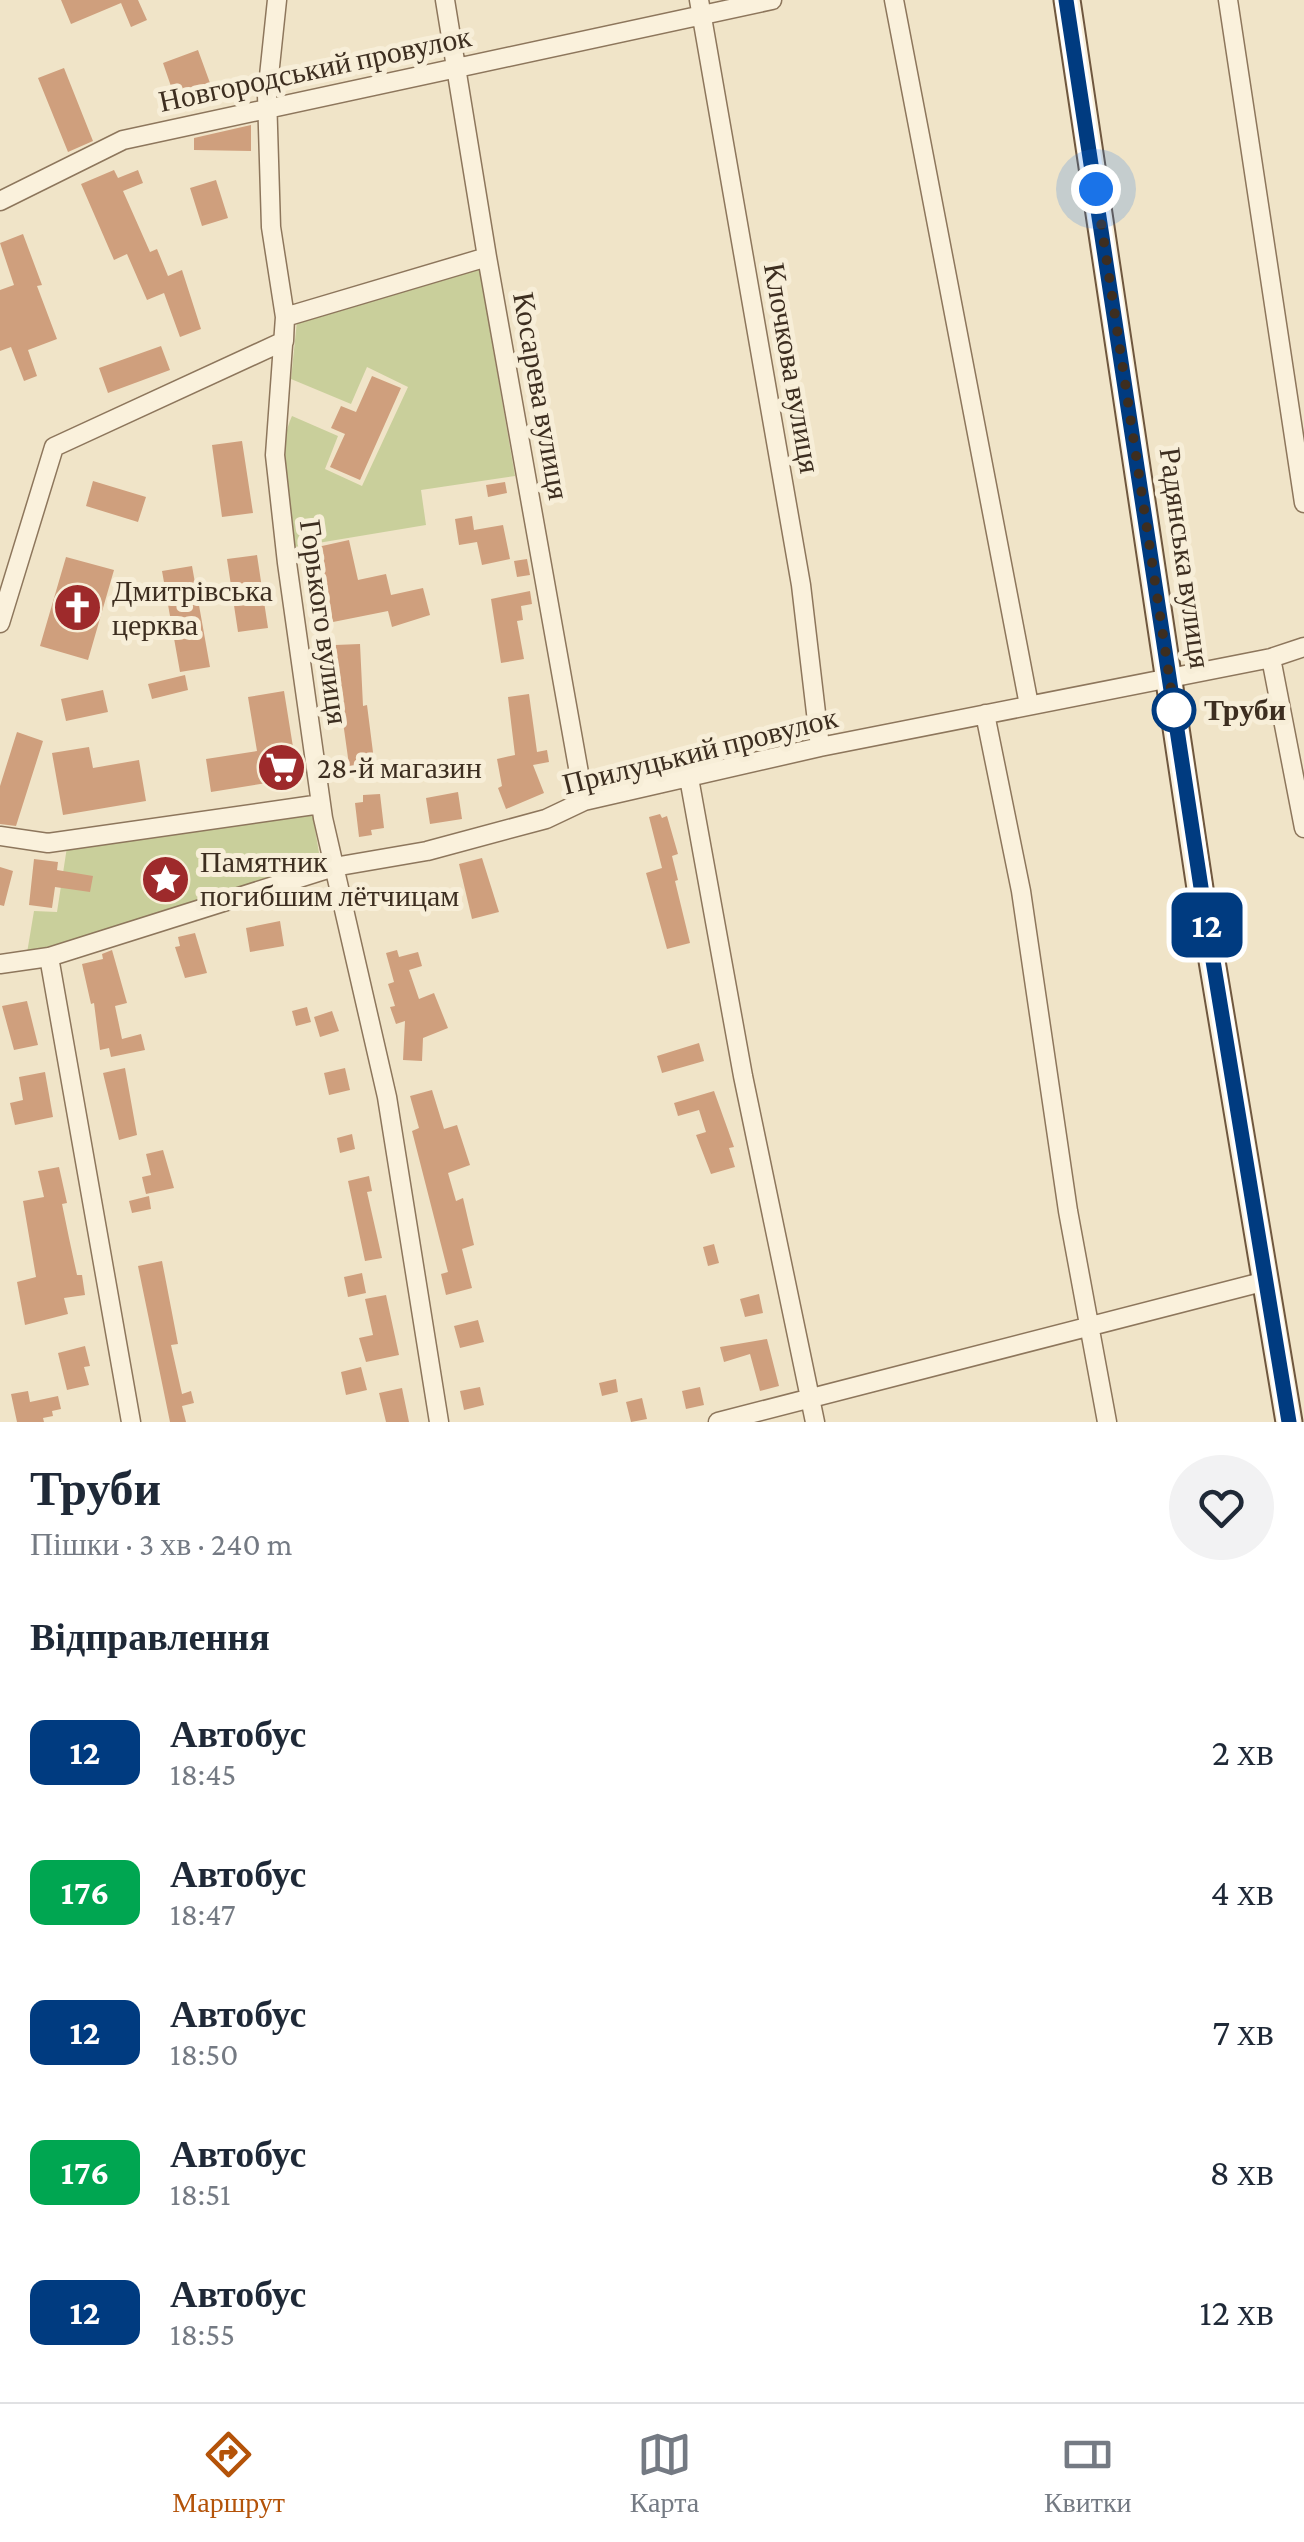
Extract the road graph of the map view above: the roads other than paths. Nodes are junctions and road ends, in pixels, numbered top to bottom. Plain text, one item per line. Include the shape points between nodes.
1 (277, 0) edge
2 (445, 0) edge
3 (772, 0) edge
4 (894, 0) edge
5 (1066, 0) edge
6 (1228, 0) edge
7 (701, 7) edge
8 (455, 66) junction
9 (268, 106) junction
10 (0, 201) edge
11 (487, 257) junction
12 (285, 317) junction
13 (284, 341) junction
14 (1304, 504) edge
15 (0, 623) edge
16 (1304, 648) edge
17 (1270, 658) junction
18 (1170, 678) junction
19 (1029, 705) junction
20 (985, 714) junction
21 (820, 747) junction
22 (689, 778) junction
23 (584, 802) junction
24 (322, 804) junction
25 (1304, 828) edge
26 (0, 836) edge
27 (334, 868) junction
28 (49, 956) junction
29 (0, 964) edge
30 (1266, 1281) junction
31 (1090, 1326) junction
32 (812, 1400) junction
33 (1294, 1417) edge
34 (131, 1422) edge
35 (439, 1422) edge
36 (718, 1422) edge
37 (816, 1422) edge
38 (1107, 1422) edge

1 - 9 street, Горького вулиця
2 - 8 street, Косарева вулиця
3 - 7 street, Новгородський провулок
4 - 19 street
5 - 18 main road, Радянська вулиця
6 - 14 street
7 - 8 street, Новгородський провулок
7 - 21 street, Клочкова вулиця via 798,566
8 - 9 street, Новгородський провулок
8 - 11 street, Косарева вулиця
9 - 10 street, Новгородський провулок via 123,140
9 - 12 street, Горького вулиця via 271,227
11 - 12 street
11 - 23 street, Косарева вулиця
12 - 13 street, Горького вулиця
13 - 15 street via 54,448
13 - 24 street, Горького вулиця via 275,455
16 - 17 street, Прилуцький провулок
17 - 18 street, Прилуцький провулок
17 - 25 street
18 - 19 street, Прилуцький провулок
18 - 30 main road, Радянська вулиця
19 - 20 street, Прилуцький провулок
20 - 21 street, Прилуцький провулок
20 - 31 street via 1022,891
21 - 22 street, Прилуцький провулок
22 - 23 street, Прилуцький провулок
22 - 32 street
23 - 27 street, Прилуцький провулок via 427,851
24 - 26 street via 48,843
24 - 27 street, Горького вулиця
27 - 28 street, Прилуцький провулок
27 - 35 street, Горького вулиця via 387,1096
28 - 29 street, Прилуцький провулок
28 - 34 street
30 - 31 street
30 - 33 main road, Радянська вулиця
31 - 32 street
31 - 38 street
32 - 36 street
32 - 37 street

